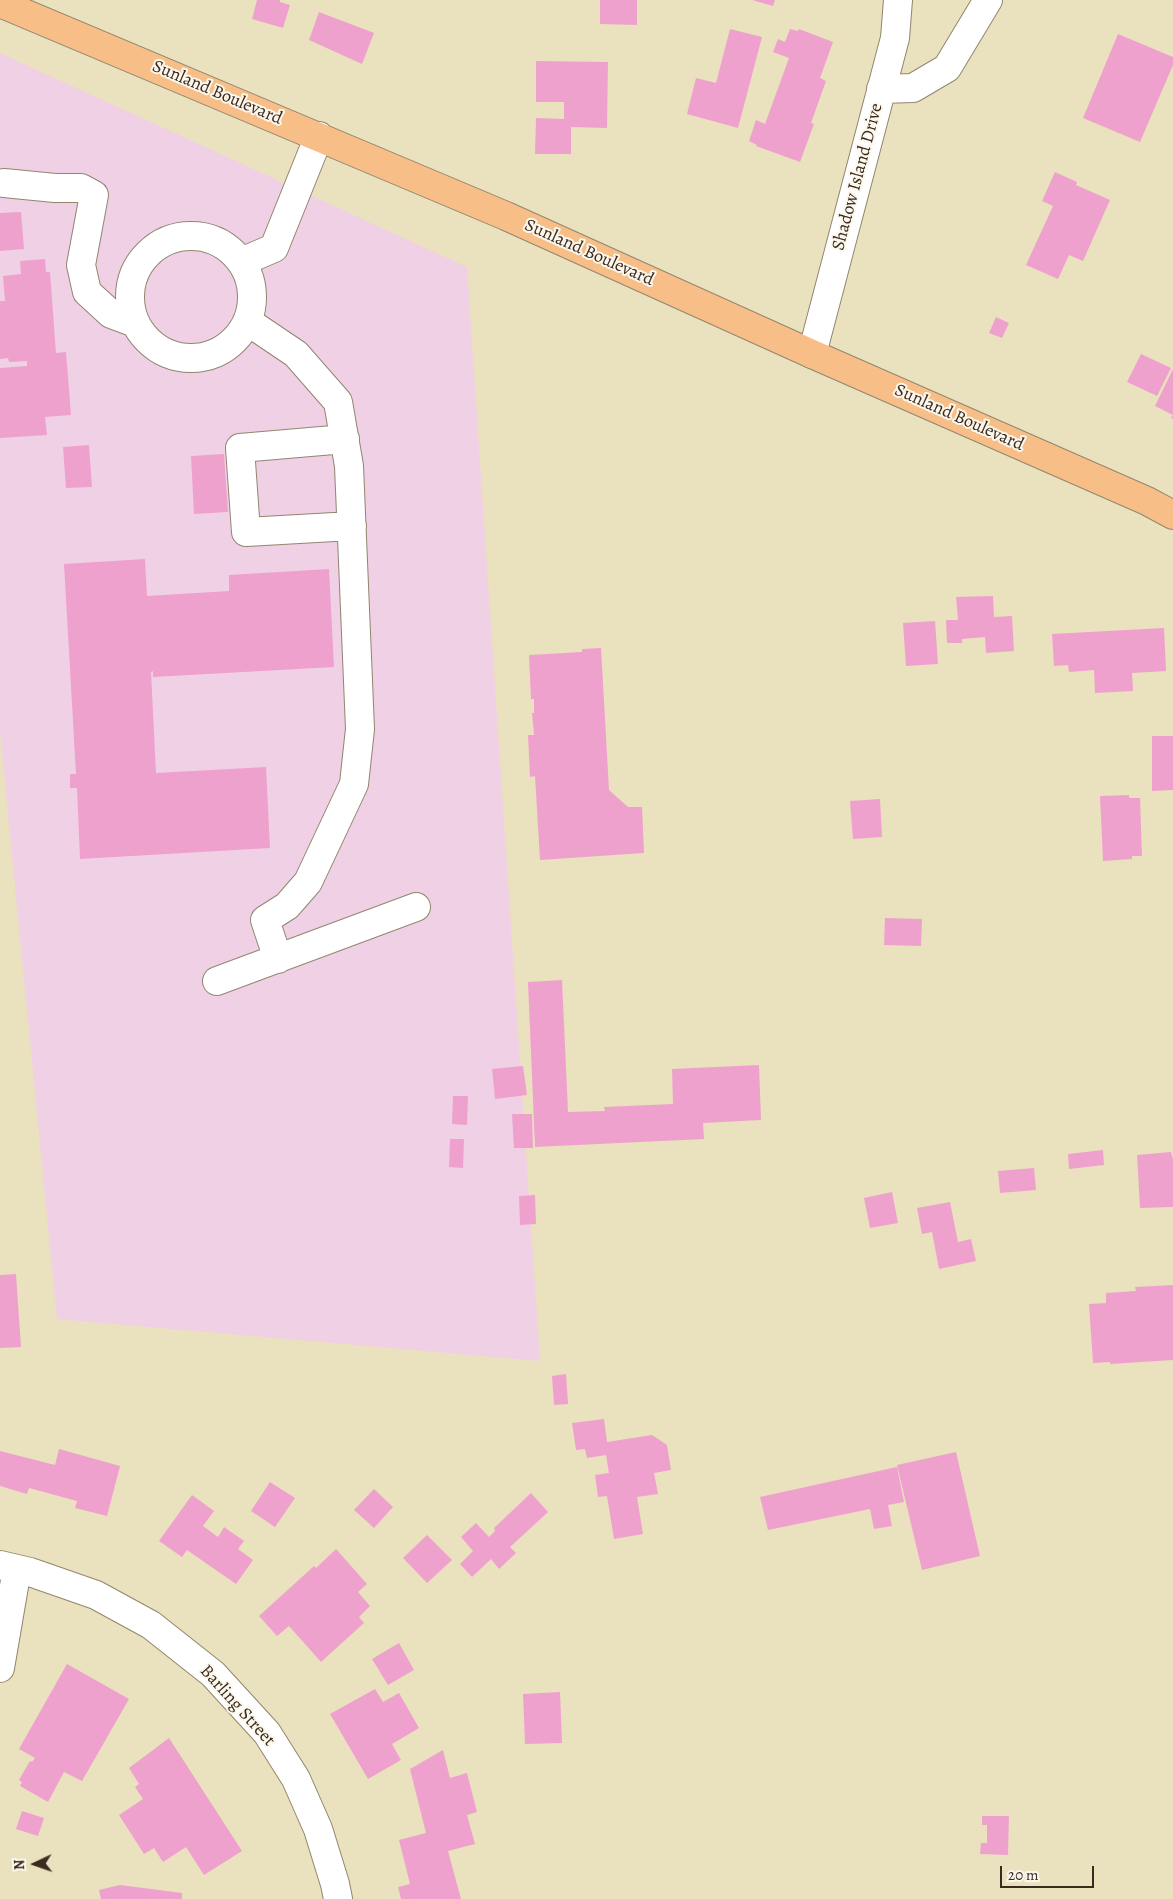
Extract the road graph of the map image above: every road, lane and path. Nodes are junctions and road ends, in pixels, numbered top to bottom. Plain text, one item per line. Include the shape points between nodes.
1 (898, 0) edge
2 (988, 0) edge
3 (0, 3) edge
4 (881, 89) junction
5 (319, 136) junction
6 (4, 183) dead end
7 (241, 262) junction
8 (248, 321) junction
9 (135, 323) junction
10 (812, 354) junction
11 (344, 439) junction
12 (1173, 515) edge
13 (352, 526) junction
14 (416, 906) dead end
15 (278, 959) junction
16 (217, 981) dead end
17 (9, 1567) edge
18 (6, 1604) edge
19 (0, 1668) edge
20 (338, 1899) edge

1 - 4 street, Shadow Island Drive via 895,38
2 - 4 street via 947,68 913,88
3 - 5 main road, Sunland Boulevard
4 - 10 street, Shadow Island Drive
5 - 7 street via 274,248
5 - 10 main road, Sunland Boulevard
6 - 9 street via 80,188 94,195 82,265 86,292 111,314
7 - 8 street via 251,287
7 - 9 street via 227,248 209,238 189,236 170,239 152,249 139,265 131,284 130,304
8 - 9 street via 237,338 222,350 203,358 182,358 163,352 147,340
8 - 11 street via 296,354 338,402
10 - 12 main road, Sunland Boulevard
11 - 13 street via 349,466
11 - 13 street via 240,448 246,532
13 - 15 street via 360,729 354,784 308,882 287,906 265,920
14 - 15 street
15 - 16 street
17 - 18 street
17 - 20 street, Barling Street via 96,1595 151,1625 214,1674 267,1733 296,1779 318,1829
18 - 19 street

